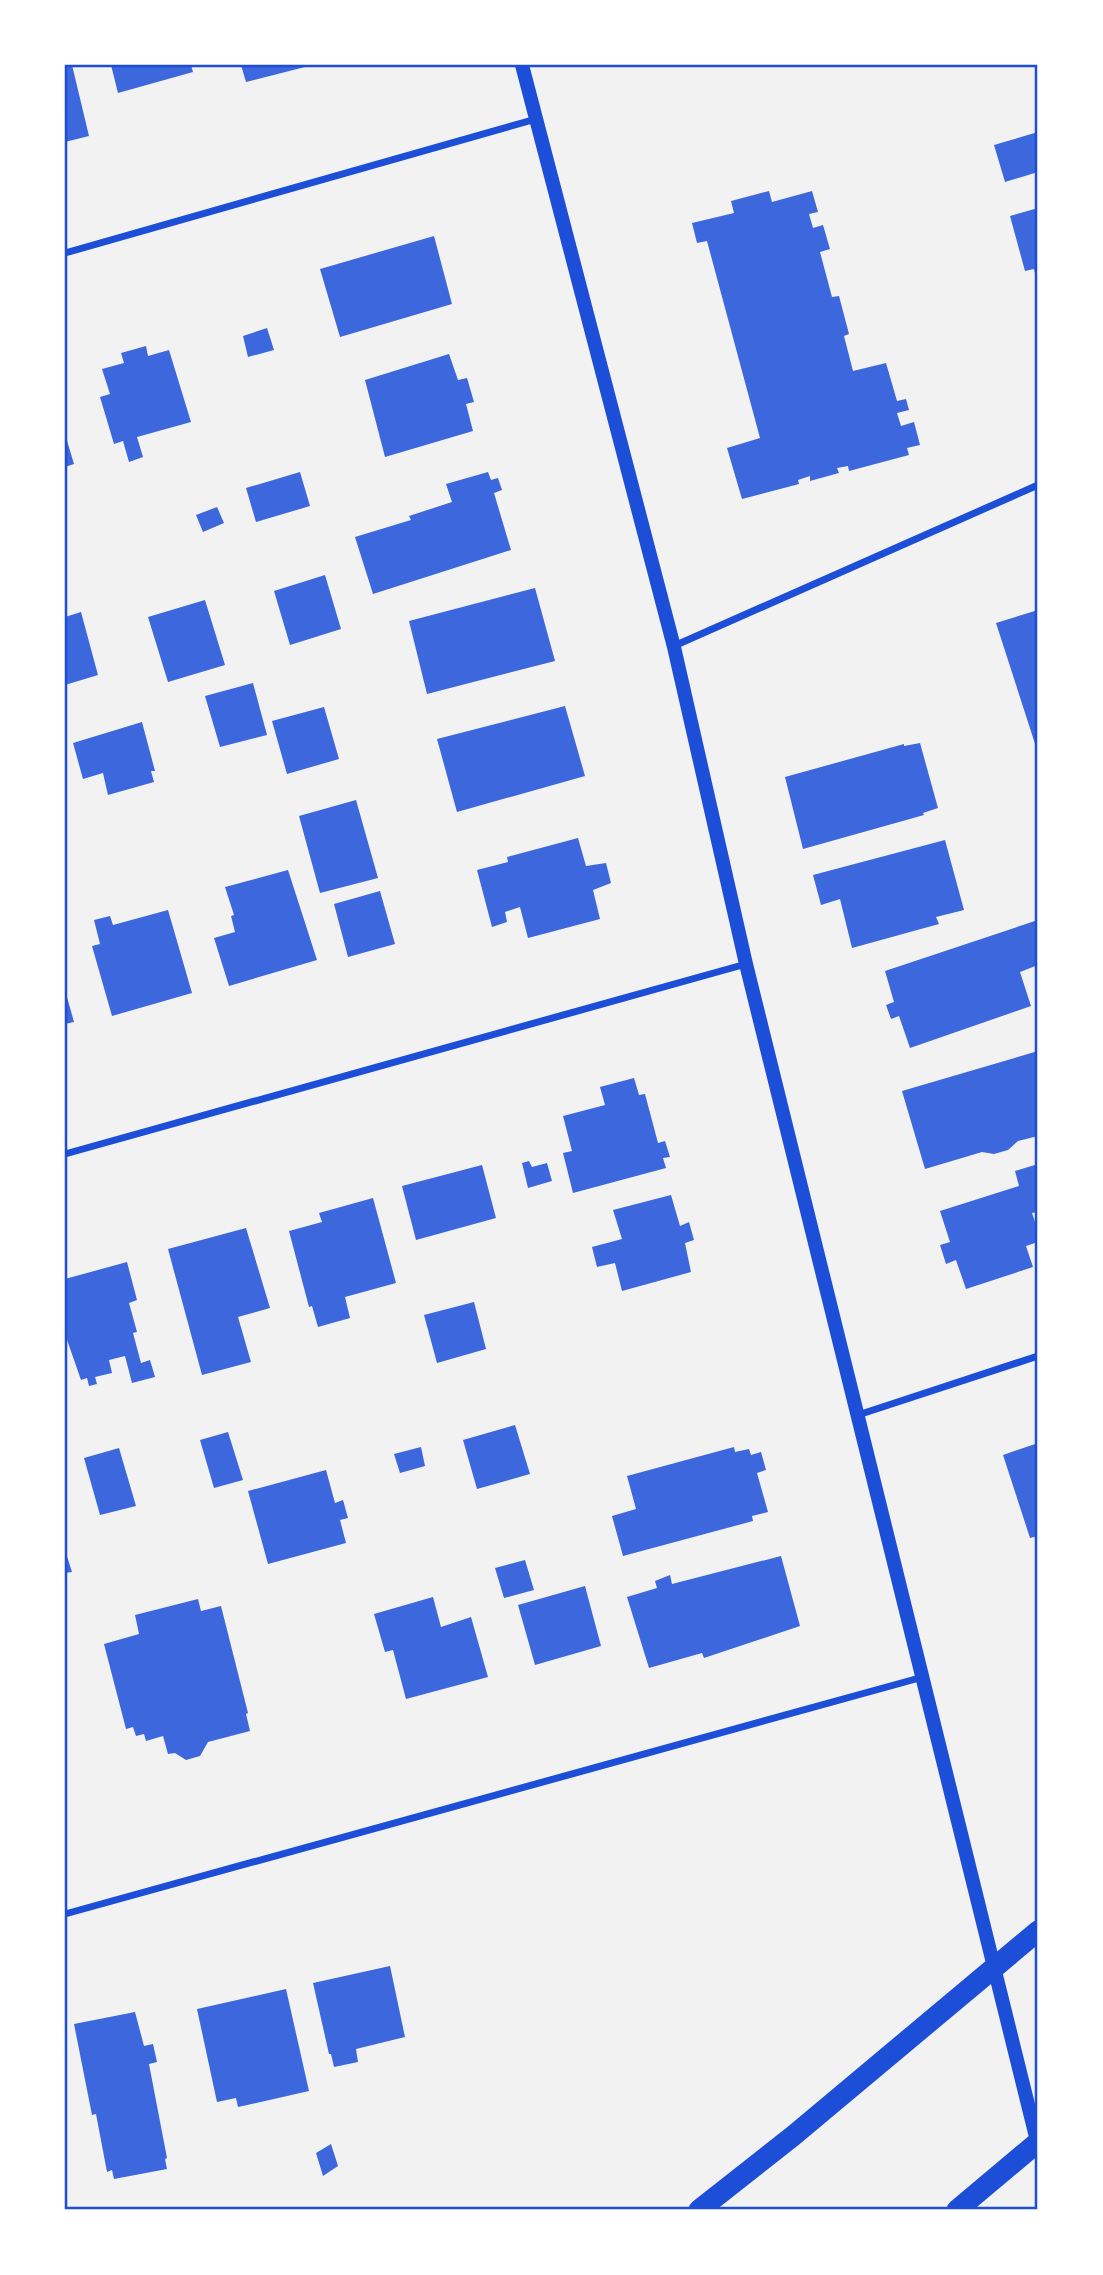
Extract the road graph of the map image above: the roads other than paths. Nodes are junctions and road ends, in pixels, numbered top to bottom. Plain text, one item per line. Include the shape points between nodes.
1 (522, 65) edge
2 (537, 119) junction
3 (65, 253) edge
4 (1038, 485) edge
5 (674, 647) junction
6 (746, 964) junction
7 (65, 1154) edge
8 (1038, 1356) edge
9 (858, 1415) junction
10 (924, 1677) junction
11 (65, 1914) edge
12 (1038, 1931) edge
13 (1038, 2143) edge
14 (699, 2210) edge
15 (957, 2210) edge

1 - 2 main road
2 - 3 street
2 - 5 main road
4 - 5 street
5 - 6 main road
6 - 7 street
6 - 9 main road
8 - 9 street
9 - 10 main road
10 - 11 street
10 - 13 main road
12 - 14 highway
13 - 15 highway

